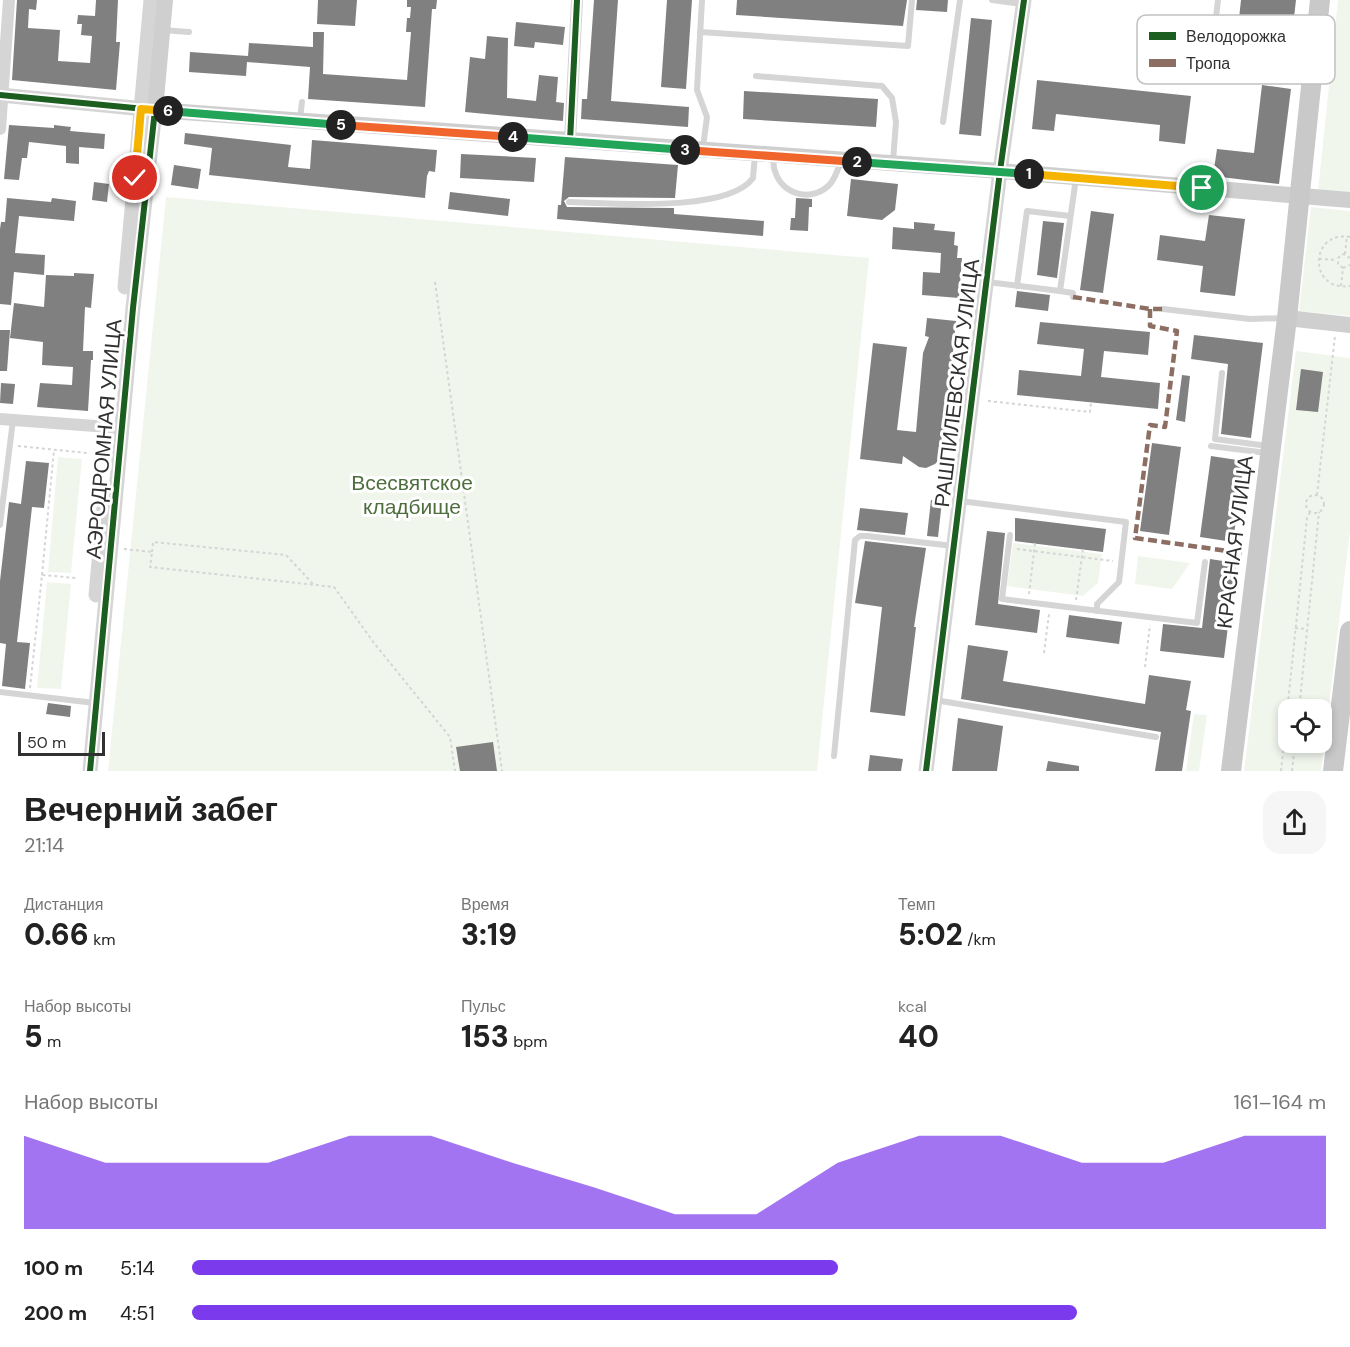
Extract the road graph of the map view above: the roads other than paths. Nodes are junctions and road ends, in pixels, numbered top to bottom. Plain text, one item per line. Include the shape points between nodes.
1 (9, 0) edge
2 (151, 0) edge
3 (165, 0) edge
4 (577, 0) edge
5 (702, 0) edge
6 (912, 0) edge
7 (960, 0) edge
8 (992, 0) edge
9 (1218, 0) edge
10 (1320, 0) edge
11 (1024, 2) edge
12 (1216, 15) edge
13 (1318, 15) edge
14 (162, 30) junction
15 (189, 32) dead end
16 (700, 32) junction
17 (756, 76) dead end
18 (1311, 84) edge
19 (2, 95) edge
20 (302, 102) dead end
21 (148, 109) junction
22 (300, 122) junction
23 (943, 122) dead end
24 (0, 129) edge
25 (570, 141) junction
26 (703, 151) junction
27 (755, 155) junction
28 (773, 156) junction
29 (841, 161) junction
30 (893, 164) junction
31 (1000, 171) junction
32 (1076, 178) junction
33 (1300, 197) junction
34 (1350, 200) edge
35 (569, 202) dead end
36 (1070, 216) junction
37 (986, 282) junction
38 (1017, 286) junction
39 (1060, 291) junction
40 (1073, 297) dead end
41 (1163, 309) dead end
42 (1287, 318) junction
43 (1343, 325) edge
44 (1222, 374) dead end
45 (6, 419) edge
46 (118, 428) junction
47 (1211, 446) dead end
48 (1271, 450) junction
49 (959, 501) junction
50 (0, 525) edge
51 (1010, 535) dead end
52 (954, 547) junction
53 (1205, 562) dead end
54 (1097, 611) junction
55 (1350, 632) edge
56 (0, 692) edge
57 (935, 700) junction
58 (91, 703) junction
59 (1156, 737) dead end
60 (834, 756) dead end
61 (82, 771) edge
62 (90, 771) edge
63 (926, 771) edge
64 (1231, 771) edge
65 (1333, 771) edge

1 - 19 street
2 - 21 street, АЭРОДРОМНАЯ УЛИЦА
3 - 14 main road, АЭРОДРОМНАЯ УЛИЦА
4 - 25 street
5 - 16 lane
6 - 16 lane via 908,46
7 - 23 lane
8 - 11 lane
9 - 12 lane
10 - 13 main road, КРАСНАЯ УЛИЦА
11 - 31 street, РАШПИЛЕВСКАЯ УЛИЦА
14 - 15 lane
14 - 21 main road, АЭРОДРОМНАЯ УЛИЦА
16 - 26 lane via 697,90 707,117
17 - 30 lane via 882,86 892,98 896,122
18 - 33 main road, КРАСНАЯ УЛИЦА
19 - 21 street
19 - 24 street
20 - 22 lane
21 - 22 main road
21 - 46 street, АЭРОДРОМНАЯ УЛИЦА
22 - 25 main road
25 - 26 main road
26 - 27 main road
27 - 28 main road
27 - 35 lane via 753,178 739,191 678,204
28 - 29 main road
28 - 29 lane via 783,186 792,193 805,195 822,191 830,184
29 - 30 main road
30 - 31 main road
31 - 32 main road
31 - 37 street, РАШПИЛЕВСКАЯ УЛИЦА
32 - 33 main road
32 - 36 lane
33 - 34 main road
33 - 42 main road, КРАСНАЯ УЛИЦА
36 - 38 lane via 1027,211
36 - 39 lane
37 - 38 lane
37 - 49 street, РАШПИЛЕВСКАЯ УЛИЦА
38 - 39 lane
39 - 40 lane via 1073,293
41 - 42 lane via 1250,319
42 - 43 main road
42 - 48 main road, КРАСНАЯ УЛИЦА
44 - 48 lane via 1215,440
45 - 46 street
45 - 50 lane via 9,446
46 - 58 street, АЭРОДРОМНАЯ УЛИЦА
47 - 48 lane
48 - 64 main road, КРАСНАЯ УЛИЦА
49 - 52 street, РАШПИЛЕВСКАЯ УЛИЦА
49 - 54 lane via 1126,522 1119,582 1097,604
51 - 54 lane via 1002,599
52 - 57 street, РАШПИЛЕВСКАЯ УЛИЦА
52 - 60 lane via 867,536 855,540
53 - 54 lane via 1197,623
55 - 65 main road
56 - 58 lane
57 - 59 lane
57 - 63 street, РАШПИЛЕВСКАЯ УЛИЦА
58 - 61 street, АЭРОДРОМНАЯ УЛИЦА
58 - 62 street, АЭРОДРОМНАЯ УЛИЦА

